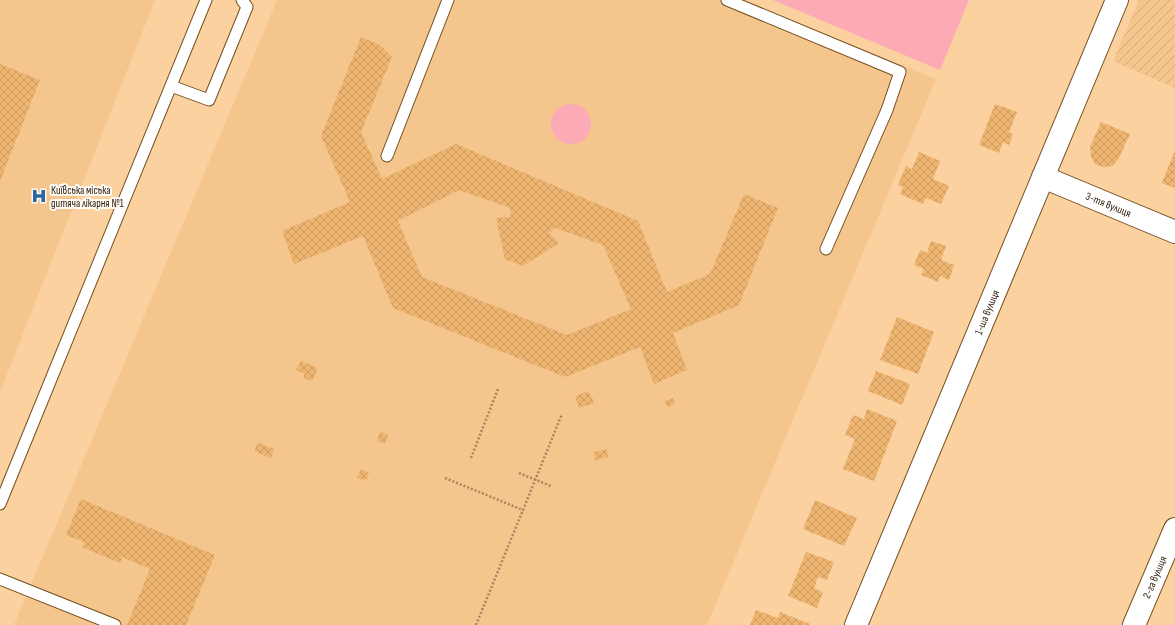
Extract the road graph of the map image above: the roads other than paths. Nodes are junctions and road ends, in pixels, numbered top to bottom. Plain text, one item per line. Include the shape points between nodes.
1 (206, 0) edge
2 (242, 0) edge
3 (448, 0) edge
4 (727, 0) edge
5 (1117, 0) edge
6 (171, 86) junction
7 (387, 156) dead end
8 (1042, 177) junction
9 (1175, 232) edge
10 (826, 249) dead end
11 (0, 504) edge
12 (1175, 529) edge
13 (0, 579) edge
14 (115, 625) edge
15 (856, 625) edge
16 (1134, 625) edge

1 - 6 lane
2 - 6 lane via 247,7 208,100
3 - 7 lane
4 - 10 lane via 900,72 887,110
5 - 8 street, 1-ша вулиця
6 - 11 lane
8 - 9 street, 3-тя вулиця
8 - 15 street, 1-ша вулиця
12 - 16 street, 2-га вулиця
13 - 14 lane

